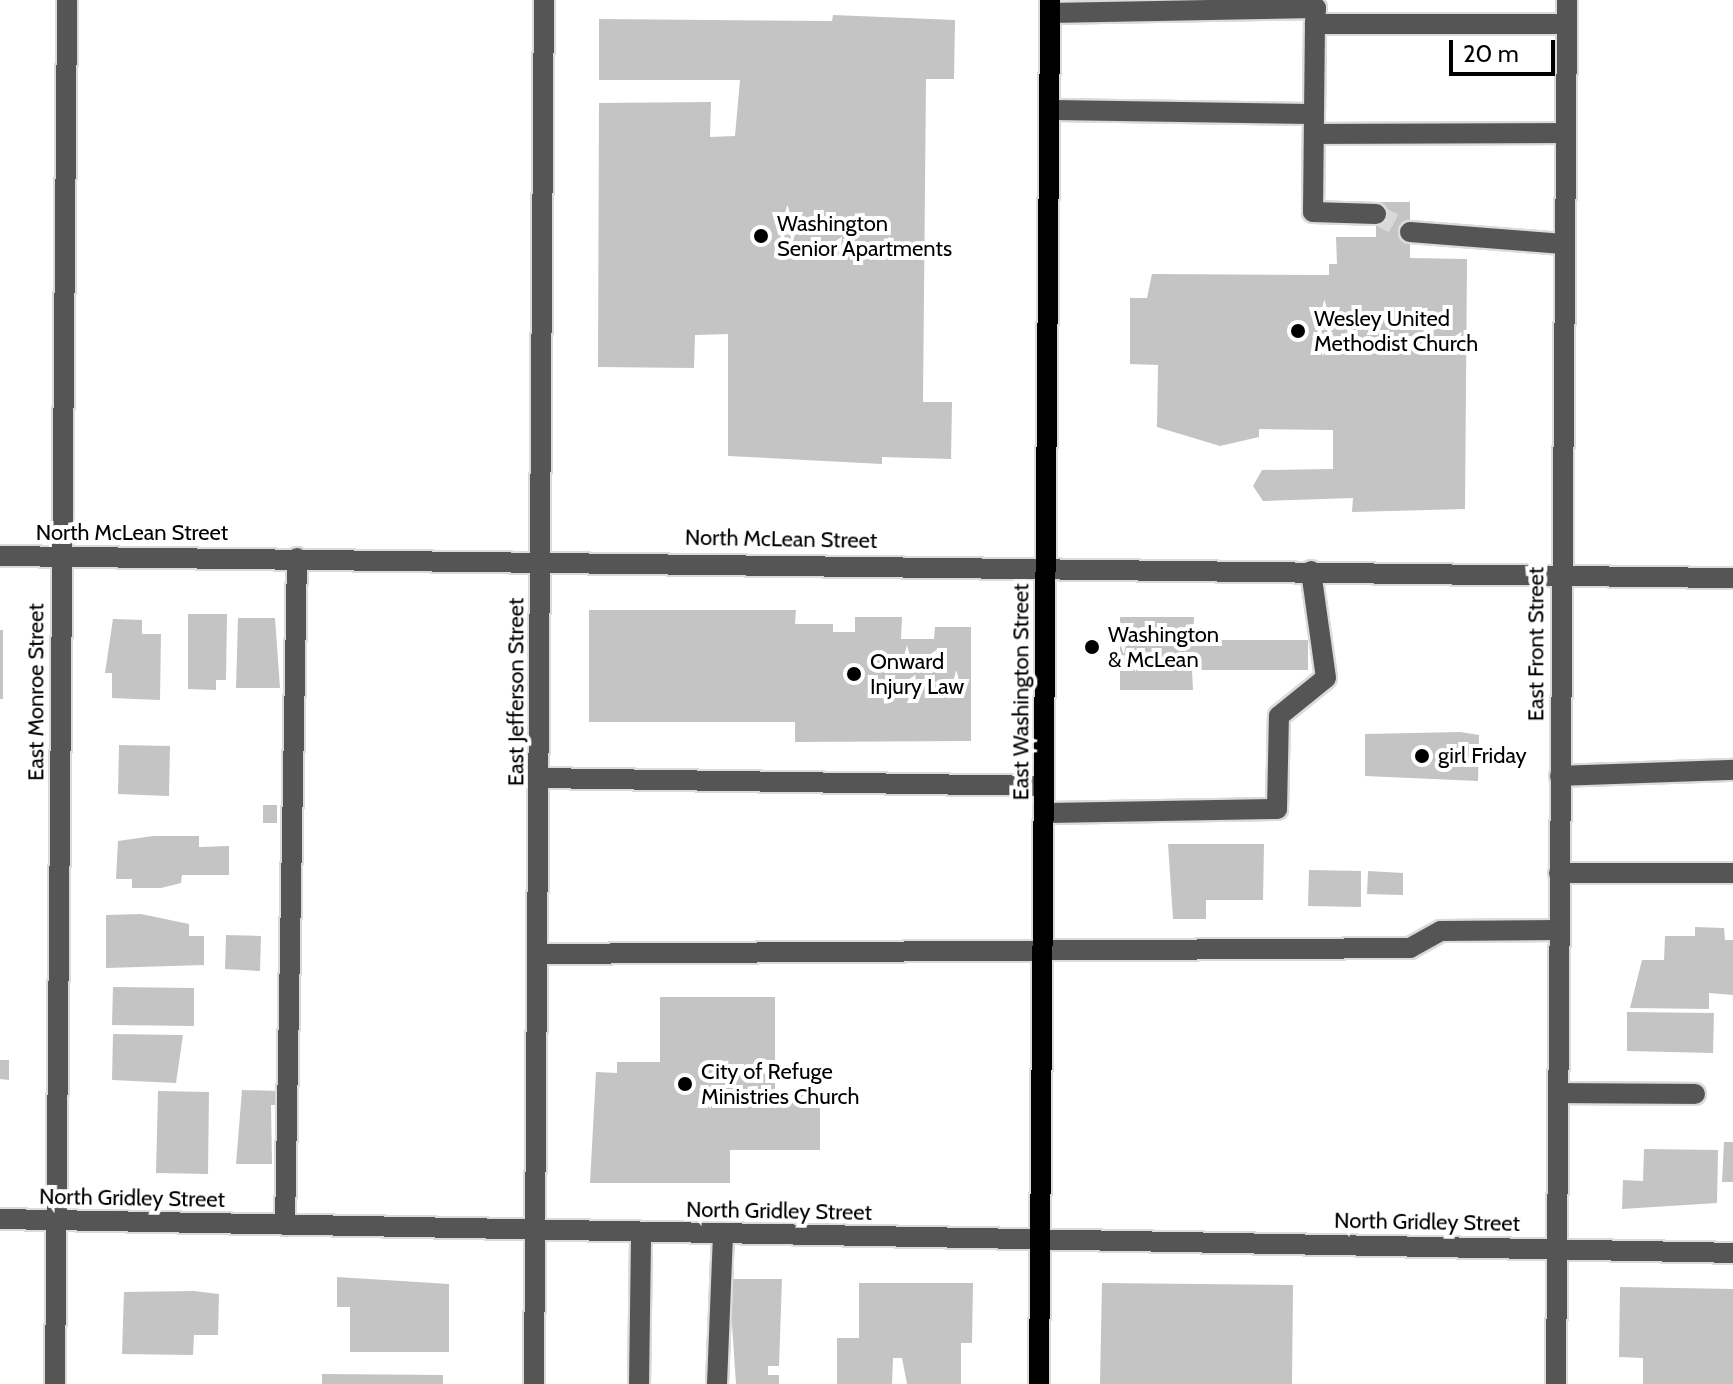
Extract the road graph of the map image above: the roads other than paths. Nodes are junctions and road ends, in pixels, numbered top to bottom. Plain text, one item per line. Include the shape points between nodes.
1 (67, 0) edge
2 (544, 0) edge
3 (1567, 0) edge
4 (1050, 7) edge
5 (1315, 24) junction
6 (1567, 24) junction
7 (1049, 110) junction
8 (1314, 124) junction
9 (1565, 133) junction
10 (1376, 214) tunnel mouth
11 (1410, 232) tunnel mouth
12 (1564, 244) junction
13 (0, 556) edge
14 (60, 556) junction
15 (297, 558) junction
16 (541, 558) junction
17 (1046, 567) junction
18 (1311, 571) junction
19 (1560, 575) junction
20 (1733, 578) edge
21 (1733, 770) edge
22 (1560, 776) junction
23 (539, 778) junction
24 (1044, 786) junction
25 (1044, 813) junction
26 (1559, 873) junction
27 (1733, 873) edge
28 (1559, 930) junction
29 (1043, 947) junction
30 (538, 954) junction
31 (1559, 1093) junction
32 (1695, 1094) dead end
33 (0, 1219) edge
34 (56, 1220) junction
35 (285, 1225) junction
36 (536, 1231) junction
37 (641, 1233) junction
38 (723, 1235) junction
39 (1041, 1237) junction
40 (1558, 1249) junction
41 (1733, 1253) edge
42 (55, 1384) edge
43 (534, 1384) edge
44 (639, 1384) edge
45 (717, 1384) edge
46 (1039, 1384) edge
47 (1556, 1384) edge

1 - 14 street, East Monroe Street
2 - 16 street, East Jefferson Street
3 - 6 street, East Front Street
4 - 5 street via 1316,8
4 - 7 main road, East Washington Street
5 - 6 street
5 - 8 street
6 - 9 street, East Front Street
7 - 8 street
7 - 17 main road, East Washington Street
8 - 9 street
8 - 10 street via 1313,212
9 - 12 street, East Front Street
11 - 12 street
12 - 19 street, East Front Street
13 - 14 street, North McLean Street
14 - 15 street, North McLean Street
14 - 34 street, East Monroe Street
15 - 16 street, North McLean Street
15 - 35 street
16 - 17 street, North McLean Street
16 - 23 street, East Jefferson Street
17 - 18 street, North McLean Street
17 - 24 main road, East Washington Street
18 - 19 street, North McLean Street
18 - 25 street via 1326,678 1279,716 1277,809
19 - 20 street, North McLean Street
19 - 22 street, East Front Street
21 - 22 street
22 - 26 street, East Front Street
23 - 24 street
23 - 30 street, East Jefferson Street
24 - 25 main road, East Washington Street
25 - 29 main road, East Washington Street
26 - 27 street
26 - 28 street, East Front Street
28 - 29 street via 1441,931 1410,948
28 - 31 street, East Front Street
29 - 30 street
29 - 39 main road, East Washington Street
30 - 36 street, East Jefferson Street
31 - 32 street
31 - 40 street, East Front Street
33 - 34 street, North Gridley Street
34 - 35 street, North Gridley Street
34 - 42 street, East Monroe Street
35 - 36 street, North Gridley Street
36 - 37 street, North Gridley Street
36 - 43 street, East Jefferson Street
37 - 38 street, North Gridley Street
37 - 44 street
38 - 39 street, North Gridley Street
38 - 45 street
39 - 40 street, North Gridley Street
39 - 46 main road, East Washington Street
40 - 41 street, North Gridley Street
40 - 47 street, East Front Street

